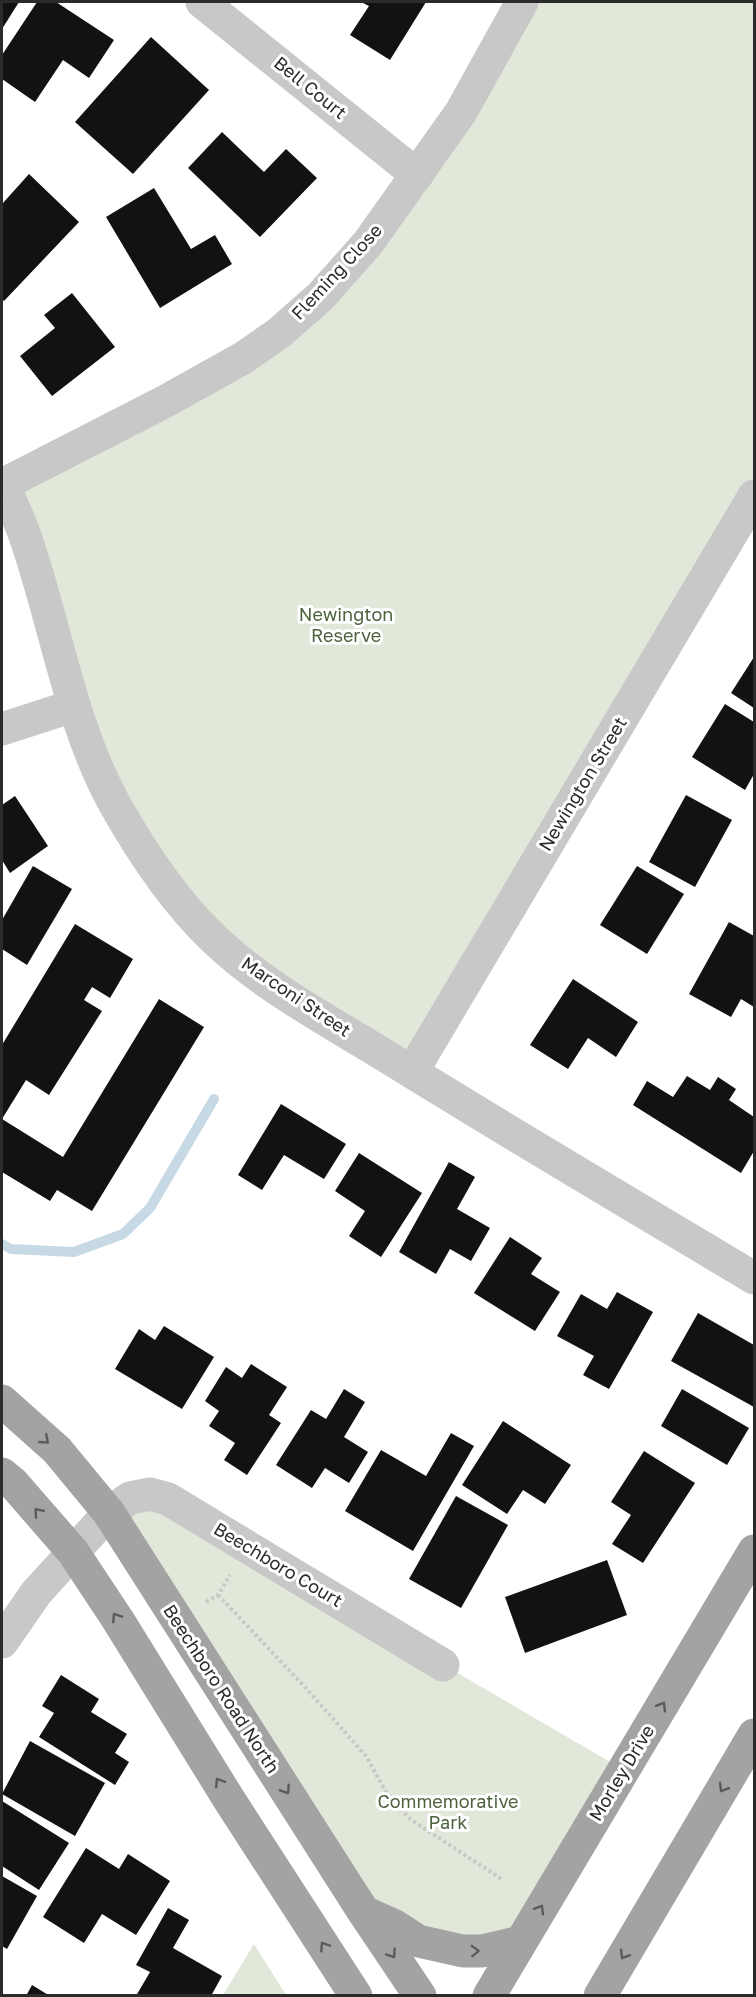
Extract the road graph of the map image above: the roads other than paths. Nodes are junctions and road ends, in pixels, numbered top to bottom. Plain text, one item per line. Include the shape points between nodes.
1 (202, 2) edge
2 (522, 2) edge
3 (417, 175) junction
4 (2, 484) edge
5 (754, 496) edge
6 (73, 706) junction
7 (2, 729) edge
8 (412, 1072) junction
9 (754, 1278) edge
10 (2, 1401) edge
11 (2, 1474) edge
12 (109, 1513) junction
13 (754, 1551) edge
14 (73, 1552) junction
15 (2, 1642) edge
16 (443, 1665) dead end
17 (754, 1735) edge
18 (363, 1911) junction
19 (520, 1942) junction
20 (356, 1995) edge
21 (420, 1995) edge
22 (489, 1995) edge
23 (600, 1995) edge

1 - 3 street, Bell Court
2 - 3 street, Fleming Close via 460,112
3 - 4 street, Fleming Close via 368,243 320,297 279,333 243,358 166,400
4 - 6 street, Marconi Street via 24,533
5 - 8 street, Newington Street
6 - 7 street
6 - 8 street, Marconi Street via 90,755 132,834 172,893 213,938 270,984
8 - 9 street, Marconi Street
10 -> 12 main road, Beechboro Road North via 57,1450
14 -> 11 main road
12 - 14 street, Beechboro Court
12 - 16 street, Beechboro Court via 130,1498 150,1494 168,1499
12 -> 18 main road, Beechboro Road North
19 -> 13 main road, Morley Drive
14 - 15 street, Beechboro Court via 36,1593
20 -> 14 main road
17 -> 23 main road
18 -> 19 main road via 418,1941 463,1951
18 -> 21 main road, Beechboro Road North
19 - 22 main road, Morley Drive

